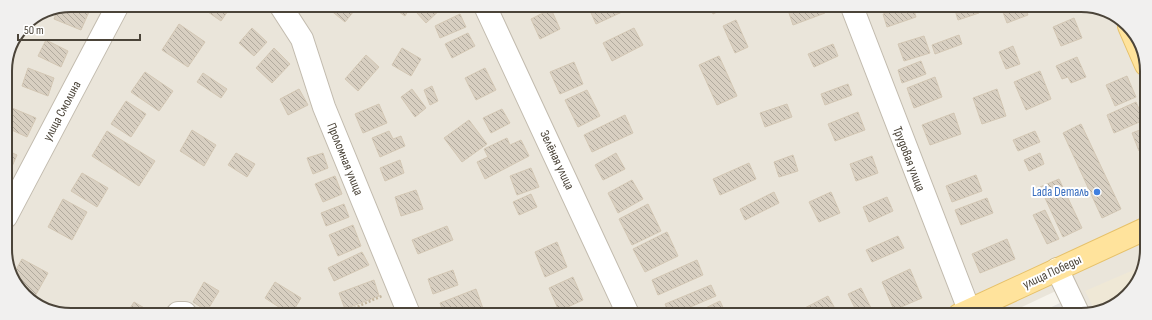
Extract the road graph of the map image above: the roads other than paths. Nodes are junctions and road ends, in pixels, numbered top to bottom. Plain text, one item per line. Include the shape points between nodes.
1 (114, 12) edge
2 (285, 12) edge
3 (488, 12) edge
4 (854, 12) edge
5 (12, 207) edge
6 (1140, 231) edge
7 (1057, 269) junction
8 (406, 308) edge
9 (625, 308) edge
10 (964, 308) edge
11 (976, 308) edge
12 (1074, 308) edge

1 - 5 street, улица Смолина
2 - 8 street, Проломная улица via 302,39 324,107
3 - 9 street, Зелёная улица
4 - 10 street, Трудовая улица
6 - 7 main road, улица Победы
7 - 11 main road, улица Победы
7 - 12 street

